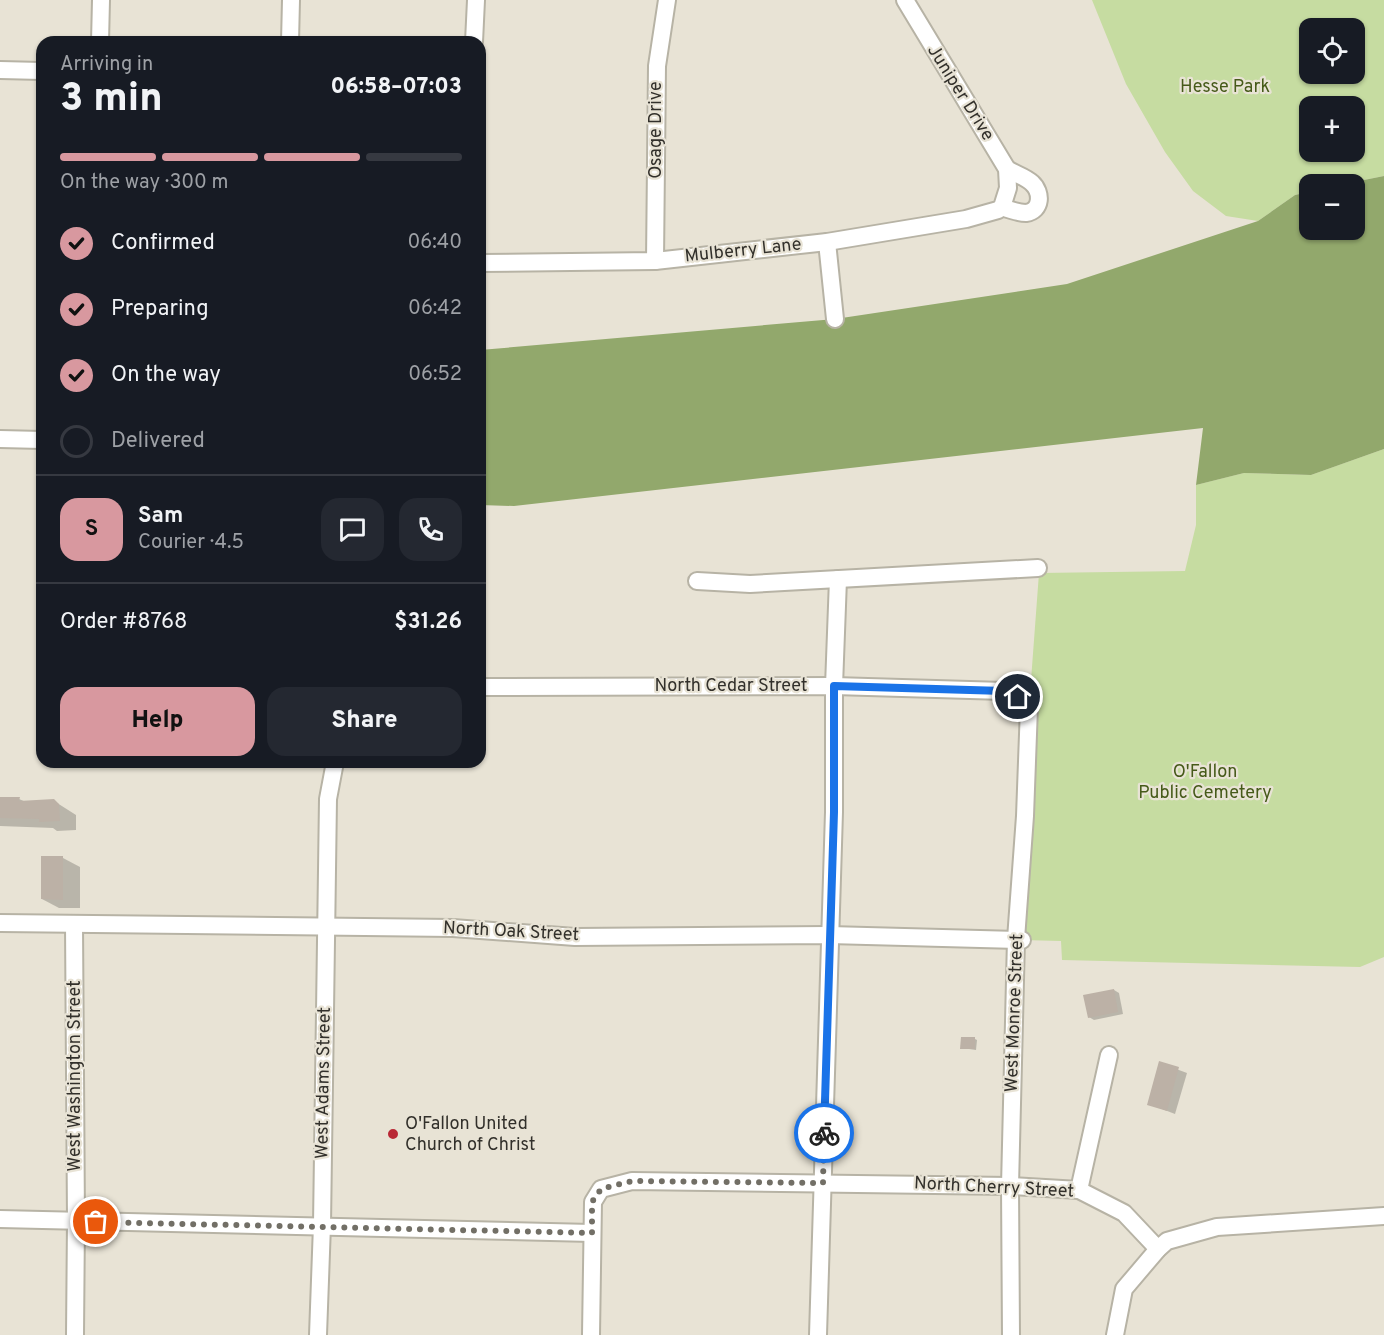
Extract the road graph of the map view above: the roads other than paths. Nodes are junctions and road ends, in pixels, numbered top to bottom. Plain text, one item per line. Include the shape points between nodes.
1 (101, 0) edge
2 (291, 0) edge
3 (476, 0) edge
4 (667, 0) edge
5 (905, 0) edge
6 (100, 36) edge
7 (290, 36) edge
8 (474, 36) edge
9 (0, 70) edge
10 (36, 71) edge
11 (1007, 170) junction
12 (1002, 207) junction
13 (827, 242) junction
14 (655, 261) junction
15 (486, 263) edge
16 (835, 319) dead end
17 (0, 439) edge
18 (36, 440) edge
19 (1038, 568) dead end
20 (838, 579) junction
21 (697, 581) dead end
22 (834, 686) junction
23 (486, 687) edge
24 (1018, 697) joint
25 (334, 768) edge
26 (0, 922) edge
27 (74, 924) junction
28 (327, 925) junction
29 (829, 935) junction
30 (1019, 939) junction
31 (1109, 1055) dead end
32 (823, 1183) junction
33 (1010, 1186) junction
34 (1079, 1190) junction
35 (1384, 1216) edge
36 (0, 1219) edge
37 (76, 1221) junction
38 (322, 1226) junction
39 (592, 1233) junction
40 (1158, 1249) junction
41 (75, 1335) edge
42 (318, 1335) edge
43 (591, 1335) edge
44 (818, 1335) edge
45 (1011, 1335) edge
46 (1114, 1335) edge

1 - 6 street
2 - 7 street
3 - 8 street
4 - 14 street, Osage Drive via 657,66
5 - 11 street, Juniper Drive
9 - 10 street
11 - 12 street, Juniper Drive via 1008,188
11 - 12 street, Mulberry Lane via 1033,184 1039,202 1026,213
12 - 13 street, Mulberry Lane via 966,219
13 - 14 street, Mulberry Lane
13 - 16 street
14 - 15 street, Mulberry Lane
17 - 18 street
19 - 20 street
20 - 21 street via 750,584
20 - 22 street
22 - 23 street, North Cedar Street
22 - 24 street, North Cedar Street via 1004,691
22 - 29 street
24 - 30 street, West Monroe Street via 1029,707
25 - 28 street, West Adams Street via 328,799
26 - 27 street, North Oak Street
27 - 28 street, North Oak Street
27 - 37 street, West Washington Street
28 - 29 street, North Oak Street via 453,928 576,937
28 - 38 street, West Adams Street
29 - 30 street, North Oak Street
29 - 32 street
30 - 33 street, West Monroe Street
31 - 34 street
32 - 33 street, North Cherry Street
32 - 39 street, North Cherry Street via 616,1184 601,1189 592,1202
32 - 44 street
33 - 34 street, North Cherry Street
33 - 45 street, West Monroe Street
34 - 40 street, North Cherry Street via 1124,1213
35 - 40 street via 1217,1227 1167,1241
36 - 37 street
37 - 38 street
37 - 41 street, West Washington Street
38 - 39 street
38 - 42 street, West Adams Street
39 - 43 street
40 - 46 street via 1124,1289

